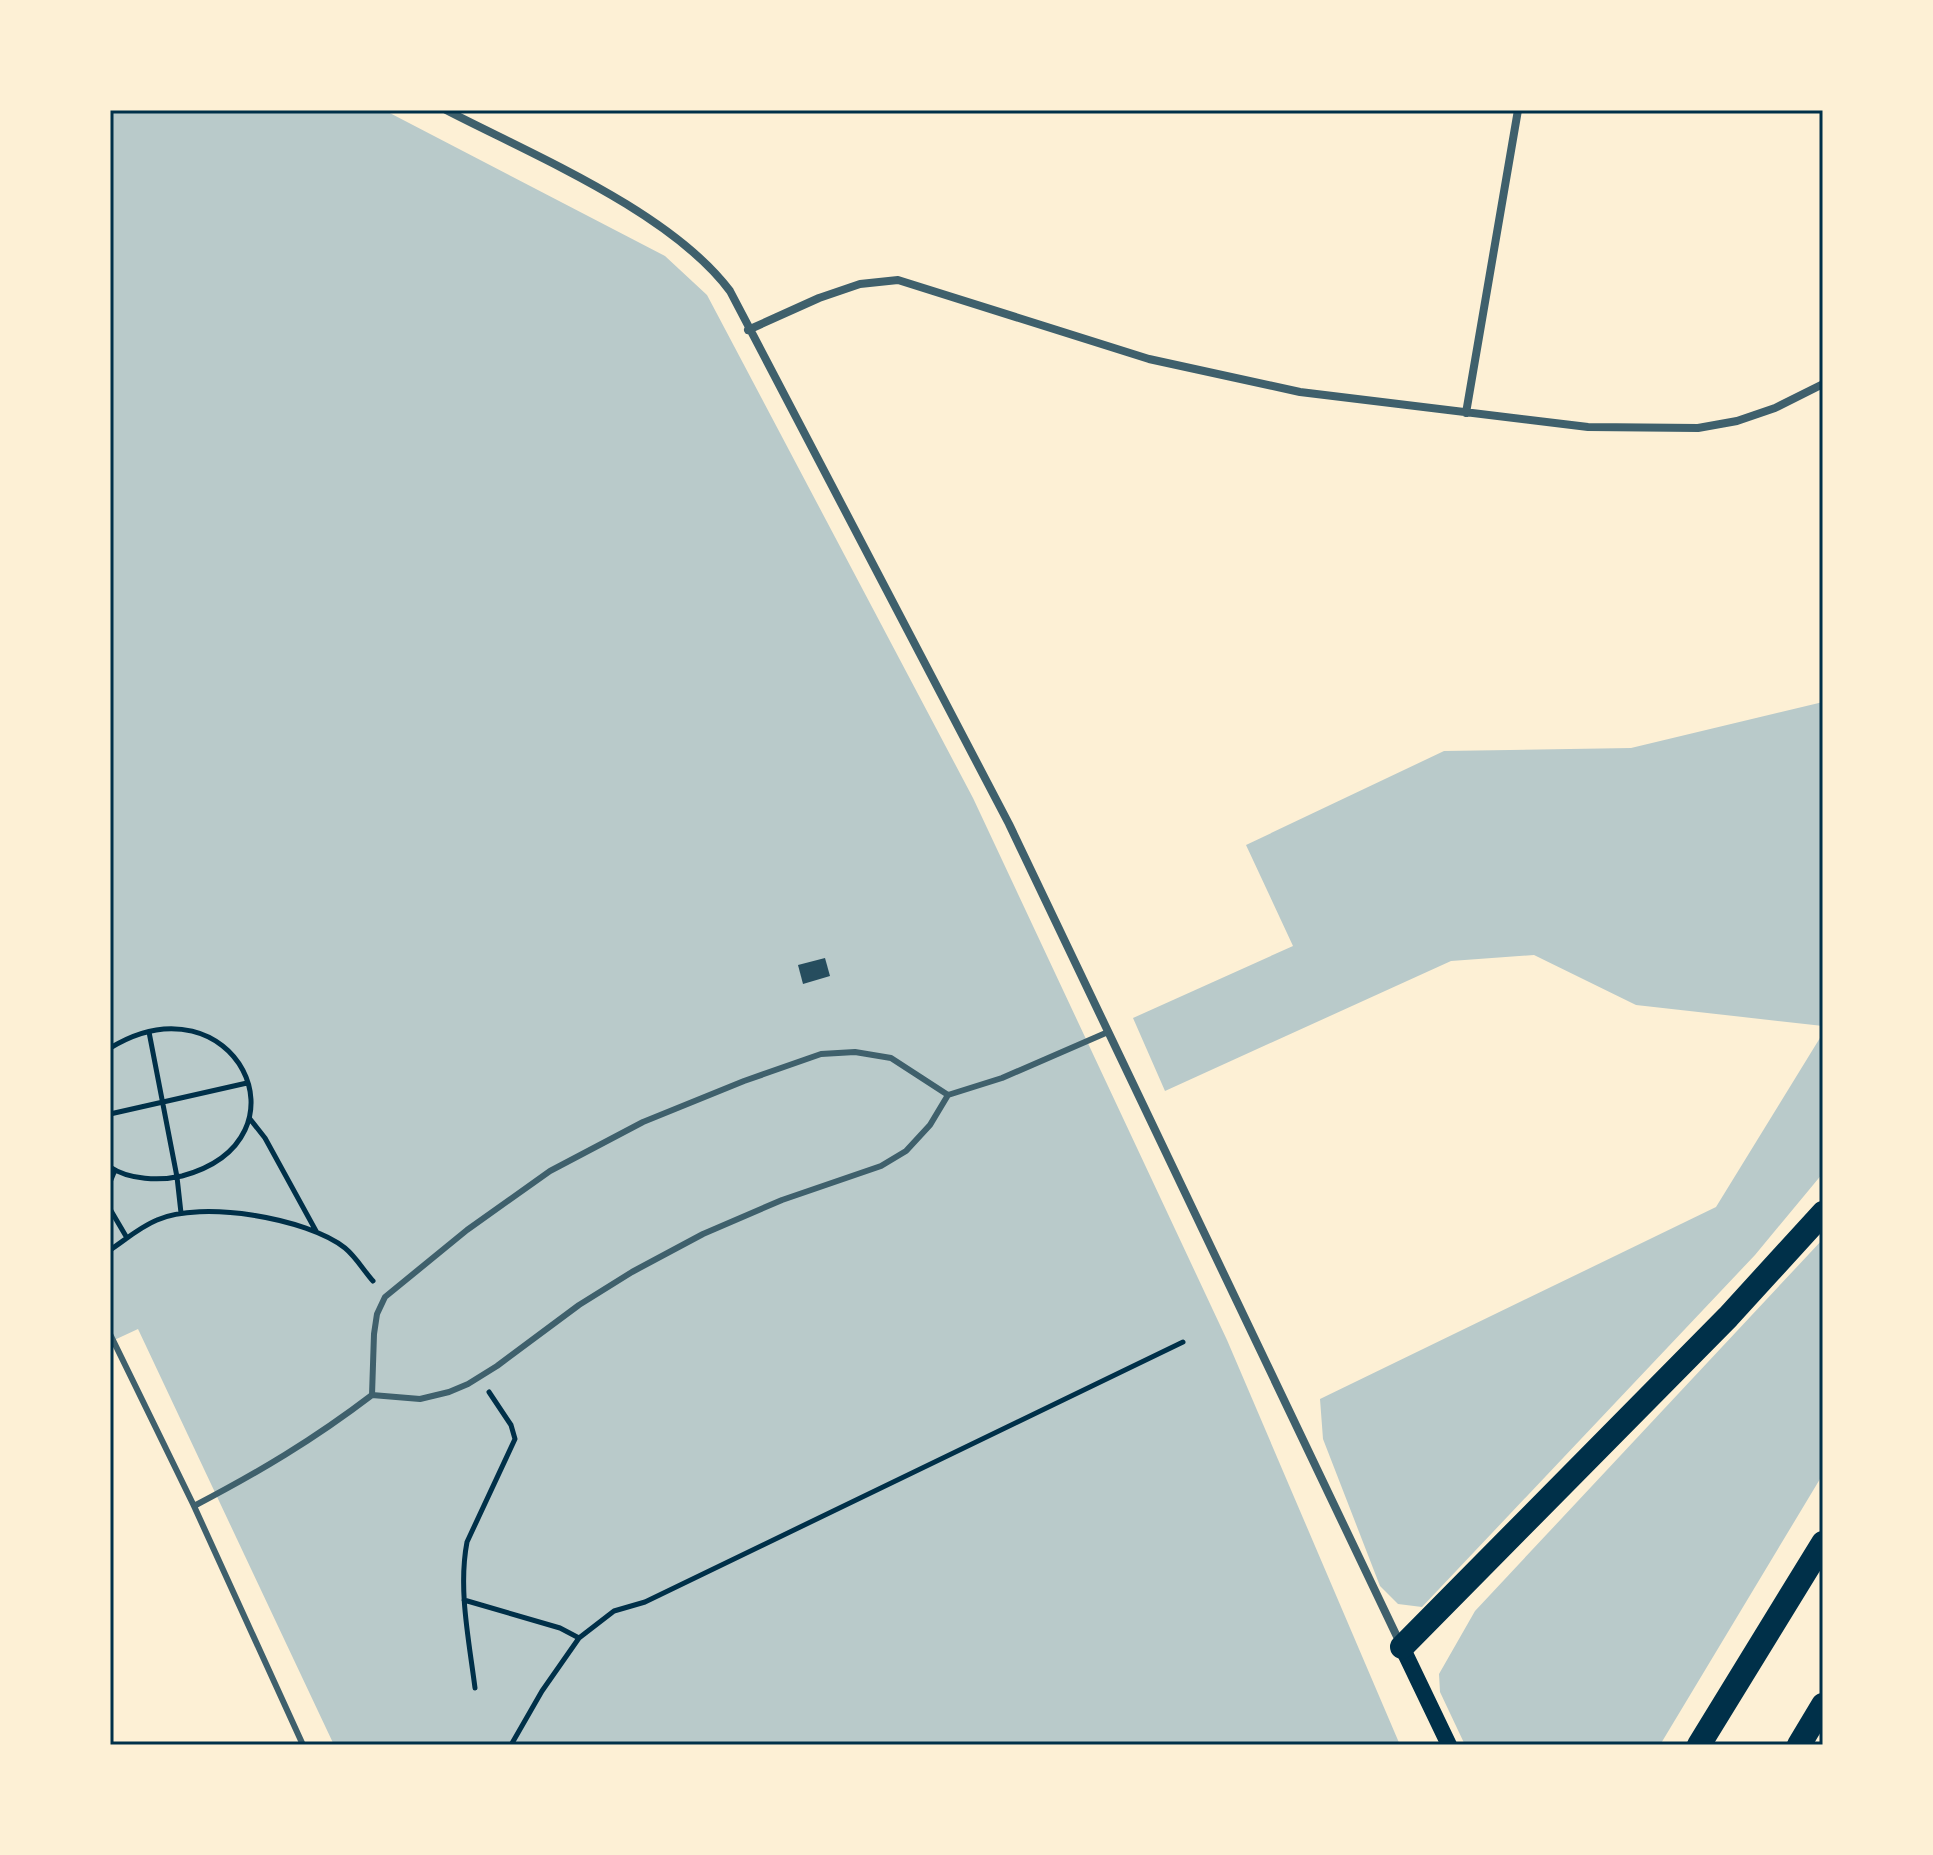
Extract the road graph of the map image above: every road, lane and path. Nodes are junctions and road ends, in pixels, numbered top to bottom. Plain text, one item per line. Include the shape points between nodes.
1 (446, 110) edge
2 (1518, 110) edge
3 (748, 330) junction
4 (1823, 384) edge
5 (1466, 413) junction
6 (149, 1032) junction
7 (1108, 1032) junction
8 (110, 1048) edge
9 (247, 1083) junction
10 (948, 1095) junction
11 (163, 1102) junction
12 (110, 1114) edge
13 (250, 1119) junction
14 (112, 1169) edge
15 (177, 1177) junction
16 (110, 1182) edge
17 (110, 1209) edge
18 (181, 1213) junction
19 (1823, 1213) edge
20 (316, 1231) junction
21 (127, 1238) junction
22 (110, 1250) edge
23 (385, 1297) junction
24 (110, 1334) edge
25 (1183, 1342) dead end
26 (478, 1377) junction
27 (372, 1395) junction
28 (194, 1506) junction
29 (1823, 1543) edge
30 (464, 1600) junction
31 (579, 1638) junction
32 (1402, 1647) junction
33 (475, 1688) dead end
34 (1821, 1708) edge
35 (303, 1745) edge
36 (511, 1745) edge
37 (1449, 1745) edge
38 (1699, 1745) edge
39 (1799, 1745) edge

1 - 3 street via 662,228 717,273
2 - 5 street
3 - 5 street via 860,284 898,280 1149,359 1300,392
3 - 7 street via 1009,824
4 - 5 street via 1775,408 1698,428 1588,427
6 - 8 path
6 - 9 path via 199,1032 238,1059
6 - 11 path
7 - 10 lane
7 - 32 street
9 - 11 path
9 - 13 path
10 - 23 lane via 891,1058 855,1052 821,1054 744,1081 643,1122 550,1171
10 - 26 lane via 906,1151 881,1166 703,1234 579,1305
11 - 12 path
11 - 15 path
13 - 15 path via 226,1153
13 - 20 path
14 - 15 path via 145,1178
14 - 16 path
15 - 18 path
17 - 21 path
18 - 20 path via 257,1216
18 - 21 path
19 - 32 highway via 1728,1317
20 - 23 path via 348,1250
21 - 22 path
23 - 27 lane via 374,1334
24 - 28 lane
25 - 31 path via 645,1602 614,1611
26 - 27 lane via 420,1399
26 - 30 path via 515,1439 467,1542
27 - 28 lane via 316,1437
28 - 35 lane
29 - 38 highway
30 - 31 path
30 - 33 path
31 - 36 path
32 - 37 main road
34 - 39 highway

